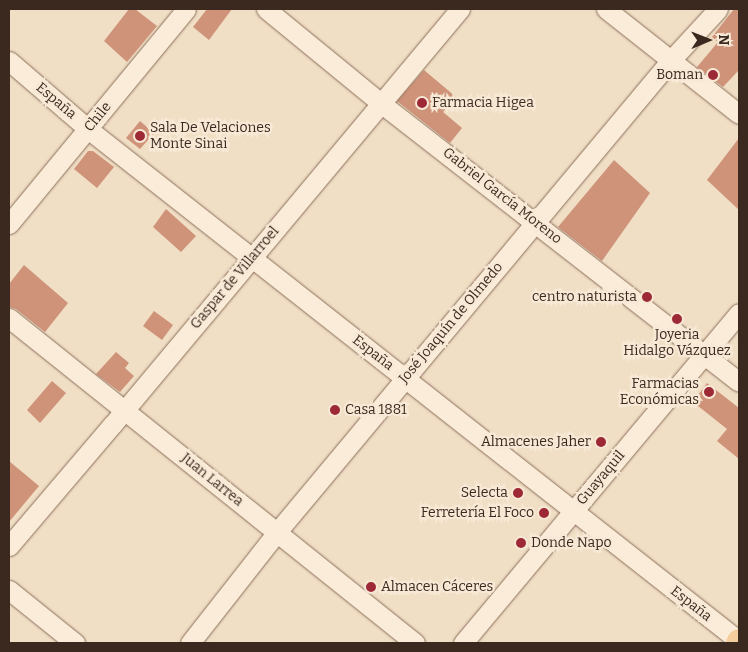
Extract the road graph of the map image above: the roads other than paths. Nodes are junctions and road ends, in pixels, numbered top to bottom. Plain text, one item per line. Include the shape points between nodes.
1 (186, 9) edge
2 (266, 9) edge
3 (460, 9) edge
4 (606, 9) edge
5 (718, 9) edge
6 (671, 60) junction
7 (9, 61) edge
8 (382, 104) junction
9 (739, 114) edge
10 (88, 129) junction
11 (536, 222) junction
12 (9, 224) edge
13 (252, 258) junction
14 (739, 313) edge
15 (9, 318) edge
16 (705, 354) junction
17 (405, 378) junction
18 (739, 382) edge
19 (124, 410) junction
20 (573, 512) junction
21 (277, 532) junction
22 (9, 546) edge
23 (9, 590) edge
24 (739, 642) edge
25 (75, 643) edge
26 (190, 643) edge
27 (415, 643) edge
28 (463, 643) edge

1 - 10 street, Chile
2 - 8 street, Gabriel García Moreno
3 - 8 street, Gaspar de Villarroel
4 - 6 street
5 - 6 street, José Joaquín de Olmedo
6 - 9 street
6 - 11 street, José Joaquín de Olmedo
7 - 10 street, España
8 - 11 street, Gabriel García Moreno
8 - 13 street, Gaspar de Villarroel
10 - 12 street, Chile
10 - 13 street, España
11 - 16 street, Gabriel García Moreno
11 - 17 street, José Joaquín de Olmedo
13 - 17 street, España
13 - 19 street, Gaspar de Villarroel
14 - 16 street, Guayaquil
15 - 19 street, Juan Larrea
16 - 18 street, Gabriel García Moreno
16 - 20 street, Guayaquil
17 - 20 street, España
17 - 21 street, José Joaquín de Olmedo
19 - 21 street, Juan Larrea
19 - 22 street, Gaspar de Villarroel
20 - 24 street, España
20 - 28 street, Guayaquil
21 - 26 street, José Joaquín de Olmedo
21 - 27 street, Juan Larrea
23 - 25 street

